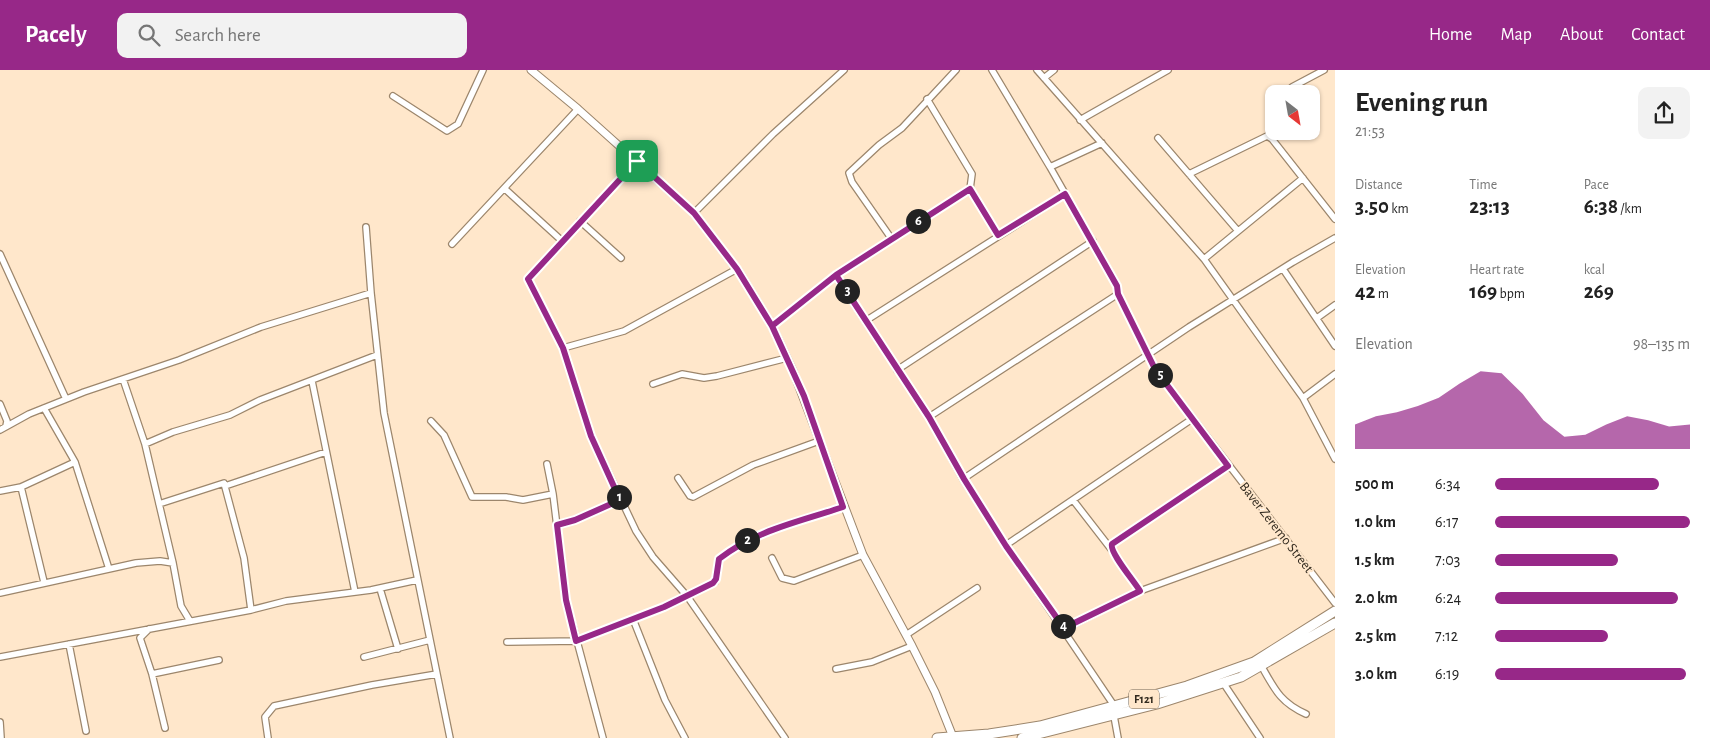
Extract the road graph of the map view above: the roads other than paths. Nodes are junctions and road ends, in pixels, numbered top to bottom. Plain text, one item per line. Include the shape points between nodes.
1 (483, 70) edge
2 (532, 70) edge
3 (844, 70) edge
4 (956, 70) edge
5 (992, 70) edge
6 (1037, 70) edge
7 (1054, 70) edge
8 (1168, 70) edge
9 (1324, 70) edge
10 (1044, 78) junction
11 (1296, 85) edge
12 (393, 96) dead end
13 (927, 99) junction
14 (578, 109) junction
15 (1080, 120) junction
16 (1158, 138) dead end
17 (1102, 143) junction
18 (637, 161) junction
19 (1050, 167) junction
20 (1189, 174) junction
21 (1303, 178) junction
22 (505, 189) junction
23 (970, 189) junction
24 (1065, 194) junction
25 (694, 213) junction
26 (1335, 219) edge
27 (580, 221) junction
28 (366, 227) dead end
29 (1238, 232) junction
30 (998, 235) junction
31 (891, 238) junction
32 (1335, 238) edge
33 (562, 240) junction
34 (1093, 241) junction
35 (452, 244) dead end
36 (0, 254) edge
37 (621, 258) dead end
38 (1204, 259) junction
39 (737, 269) junction
40 (1283, 269) junction
41 (836, 275) junction
42 (371, 293) junction
43 (1118, 294) junction
44 (1233, 299) junction
45 (1335, 305) edge
46 (1317, 318) junction
47 (867, 320) junction
48 (772, 326) junction
49 (1335, 346) edge
50 (563, 348) junction
51 (1147, 354) junction
52 (377, 355) junction
53 (787, 358) junction
54 (897, 370) junction
55 (1335, 374) edge
56 (123, 380) junction
57 (312, 381) junction
58 (654, 384) dead end
59 (1303, 398) junction
60 (66, 399) junction
61 (0, 404) edge
62 (44, 408) junction
63 (929, 417) junction
64 (1192, 419) junction
65 (431, 421) dead end
66 (6, 425) edge
67 (819, 441) junction
68 (145, 444) junction
69 (326, 452) junction
70 (1335, 458) edge
71 (75, 462) junction
72 (547, 464) dead end
73 (1228, 466) junction
74 (678, 478) dead end
75 (964, 479) junction
76 (225, 486) junction
77 (21, 487) junction
78 (0, 491) edge
79 (553, 494) junction
80 (620, 500) junction
81 (1073, 500) junction
82 (159, 504) junction
83 (843, 507) junction
84 (557, 525) junction
85 (1286, 538) junction
86 (1006, 546) junction
87 (1111, 549) junction
88 (863, 556) junction
89 (772, 558) dead end
90 (174, 563) junction
91 (109, 569) junction
92 (417, 580) junction
93 (44, 582) junction
94 (977, 588) dead end
95 (1140, 591) junction
96 (354, 592) junction
97 (381, 592) dead end
98 (0, 593) edge
99 (687, 596) junction
100 (1335, 603) edge
101 (251, 610) junction
102 (1335, 611) edge
103 (633, 619) junction
104 (190, 620) junction
105 (1335, 623) edge
106 (149, 628) junction
107 (1064, 628) junction
108 (130, 632) junction
109 (906, 635) junction
110 (140, 638) junction
111 (430, 640) junction
112 (576, 641) junction
113 (507, 642) dead end
114 (69, 644) junction
115 (912, 646) junction
116 (398, 648) junction
117 (0, 657) edge
118 (364, 657) dead end
119 (219, 660) dead end
120 (1258, 666) junction
121 (836, 669) dead end
122 (152, 674) junction
123 (437, 674) junction
124 (1224, 684) junction
125 (1115, 712) junction
126 (1306, 714) dead end
127 (0, 722) edge
128 (165, 728) dead end
129 (86, 731) dead end
130 (953, 737) junction
131 (1, 738) edge
132 (268, 738) edge
133 (450, 738) edge
134 (603, 738) edge
135 (685, 738) edge
136 (785, 738) edge
137 (937, 738) edge
138 (1022, 738) edge
139 (1118, 738) edge
140 (1260, 738) edge

1 - 12 street via 458,124 448,131
2 - 14 street
3 - 25 street via 773,134
4 - 13 street
5 - 19 street, Baver Zeremo Street
6 - 10 street
7 - 10 street
8 - 15 street
9 - 11 street
10 - 15 street
13 - 23 street via 972,174
13 - 31 street via 902,128 849,173
14 - 18 street
14 - 22 street
15 - 17 street
16 - 20 street
17 - 19 street
17 - 38 street
18 - 25 street
18 - 27 street
19 - 24 street, Baver Zeremo Street
20 - 21 street via 1267,136
20 - 29 street
21 - 26 street
21 - 29 street
22 - 33 street
22 - 35 street
23 - 30 street
23 - 31 street
24 - 30 street
24 - 34 street, Baver Zeremo Street
25 - 39 street
27 - 33 street
27 - 37 street
28 - 42 street
29 - 38 street
30 - 47 street
31 - 41 street
32 - 40 street
33 - 50 street via 528,279
34 - 43 street, Baver Zeremo Street via 1117,286
34 - 54 street
36 - 60 street
38 - 44 street
39 - 48 street
39 - 50 street via 624,331
40 - 44 street
40 - 46 street
41 - 47 street
41 - 48 street
42 - 52 street
42 - 56 street via 261,328
43 - 51 street, Baver Zeremo Street
43 - 63 street
44 - 51 street
44 - 59 street
45 - 46 street
46 - 49 street
47 - 54 street
48 - 53 street
50 - 80 street via 591,436
51 - 64 street, Baver Zeremo Street
51 - 75 street
52 - 57 street
52 - 92 street via 384,413
53 - 58 street via 704,378 682,374
53 - 67 street
54 - 63 street
55 - 59 street
56 - 60 street
56 - 68 street
57 - 68 street via 230,415
57 - 69 street
59 - 70 street
60 - 62 street
61 - 66 street
62 - 66 street
62 - 71 street
63 - 75 street
64 - 73 street, Baver Zeremo Street
64 - 81 street
65 - 79 street via 444,435 472,497 523,500
67 - 74 street via 753,465 693,497
67 - 83 street
68 - 82 street
69 - 76 street
69 - 96 street
71 - 77 street
71 - 91 street
72 - 79 street
73 - 85 street, Baver Zeremo Street
73 - 87 street via 1118,538
75 - 86 street
76 - 82 street via 224,483
76 - 101 street via 244,558
77 - 78 street
77 - 93 street
79 - 84 street
80 - 84 street
80 - 99 street via 653,557
81 - 86 street
81 - 87 street
82 - 90 street
83 - 88 street
83 - 99 street via 744,541 717,562 715,582
84 - 112 street via 566,600
85 - 95 street
85 - 100 street, Baver Zeremo Street
86 - 107 street
87 - 95 street
88 - 89 street via 794,581 782,578
88 - 109 street
90 - 91 street via 156,561
90 - 104 street via 180,606
91 - 93 street
92 - 96 street
92 - 111 street
93 - 98 street
94 - 109 street
95 - 107 street
96 - 101 street via 286,601
97 - 116 street
99 - 103 street
99 - 136 street
101 - 104 street
102 - 120 main road, F121
103 - 112 street
103 - 135 street via 665,700
104 - 106 street
105 - 120 main road, F121
106 - 108 street
106 - 110 street
107 - 125 street
108 - 110 street
108 - 114 street
109 - 115 street
110 - 122 street
111 - 116 street
111 - 123 street
112 - 113 street
112 - 134 street
114 - 117 street
114 - 129 street
115 - 121 street via 872,662
115 - 130 street
116 - 118 street
119 - 122 street
120 - 124 main road, F121
120 - 125 main road, F121 via 1212,678
120 - 126 street via 1284,702
122 - 128 street
123 - 132 street via 274,706 264,717
123 - 133 street
124 - 125 main road, F121
124 - 140 street
125 - 130 main road, F121 via 989,734
125 - 138 main road, F121
125 - 139 street
127 - 131 street
130 - 137 main road, F121

